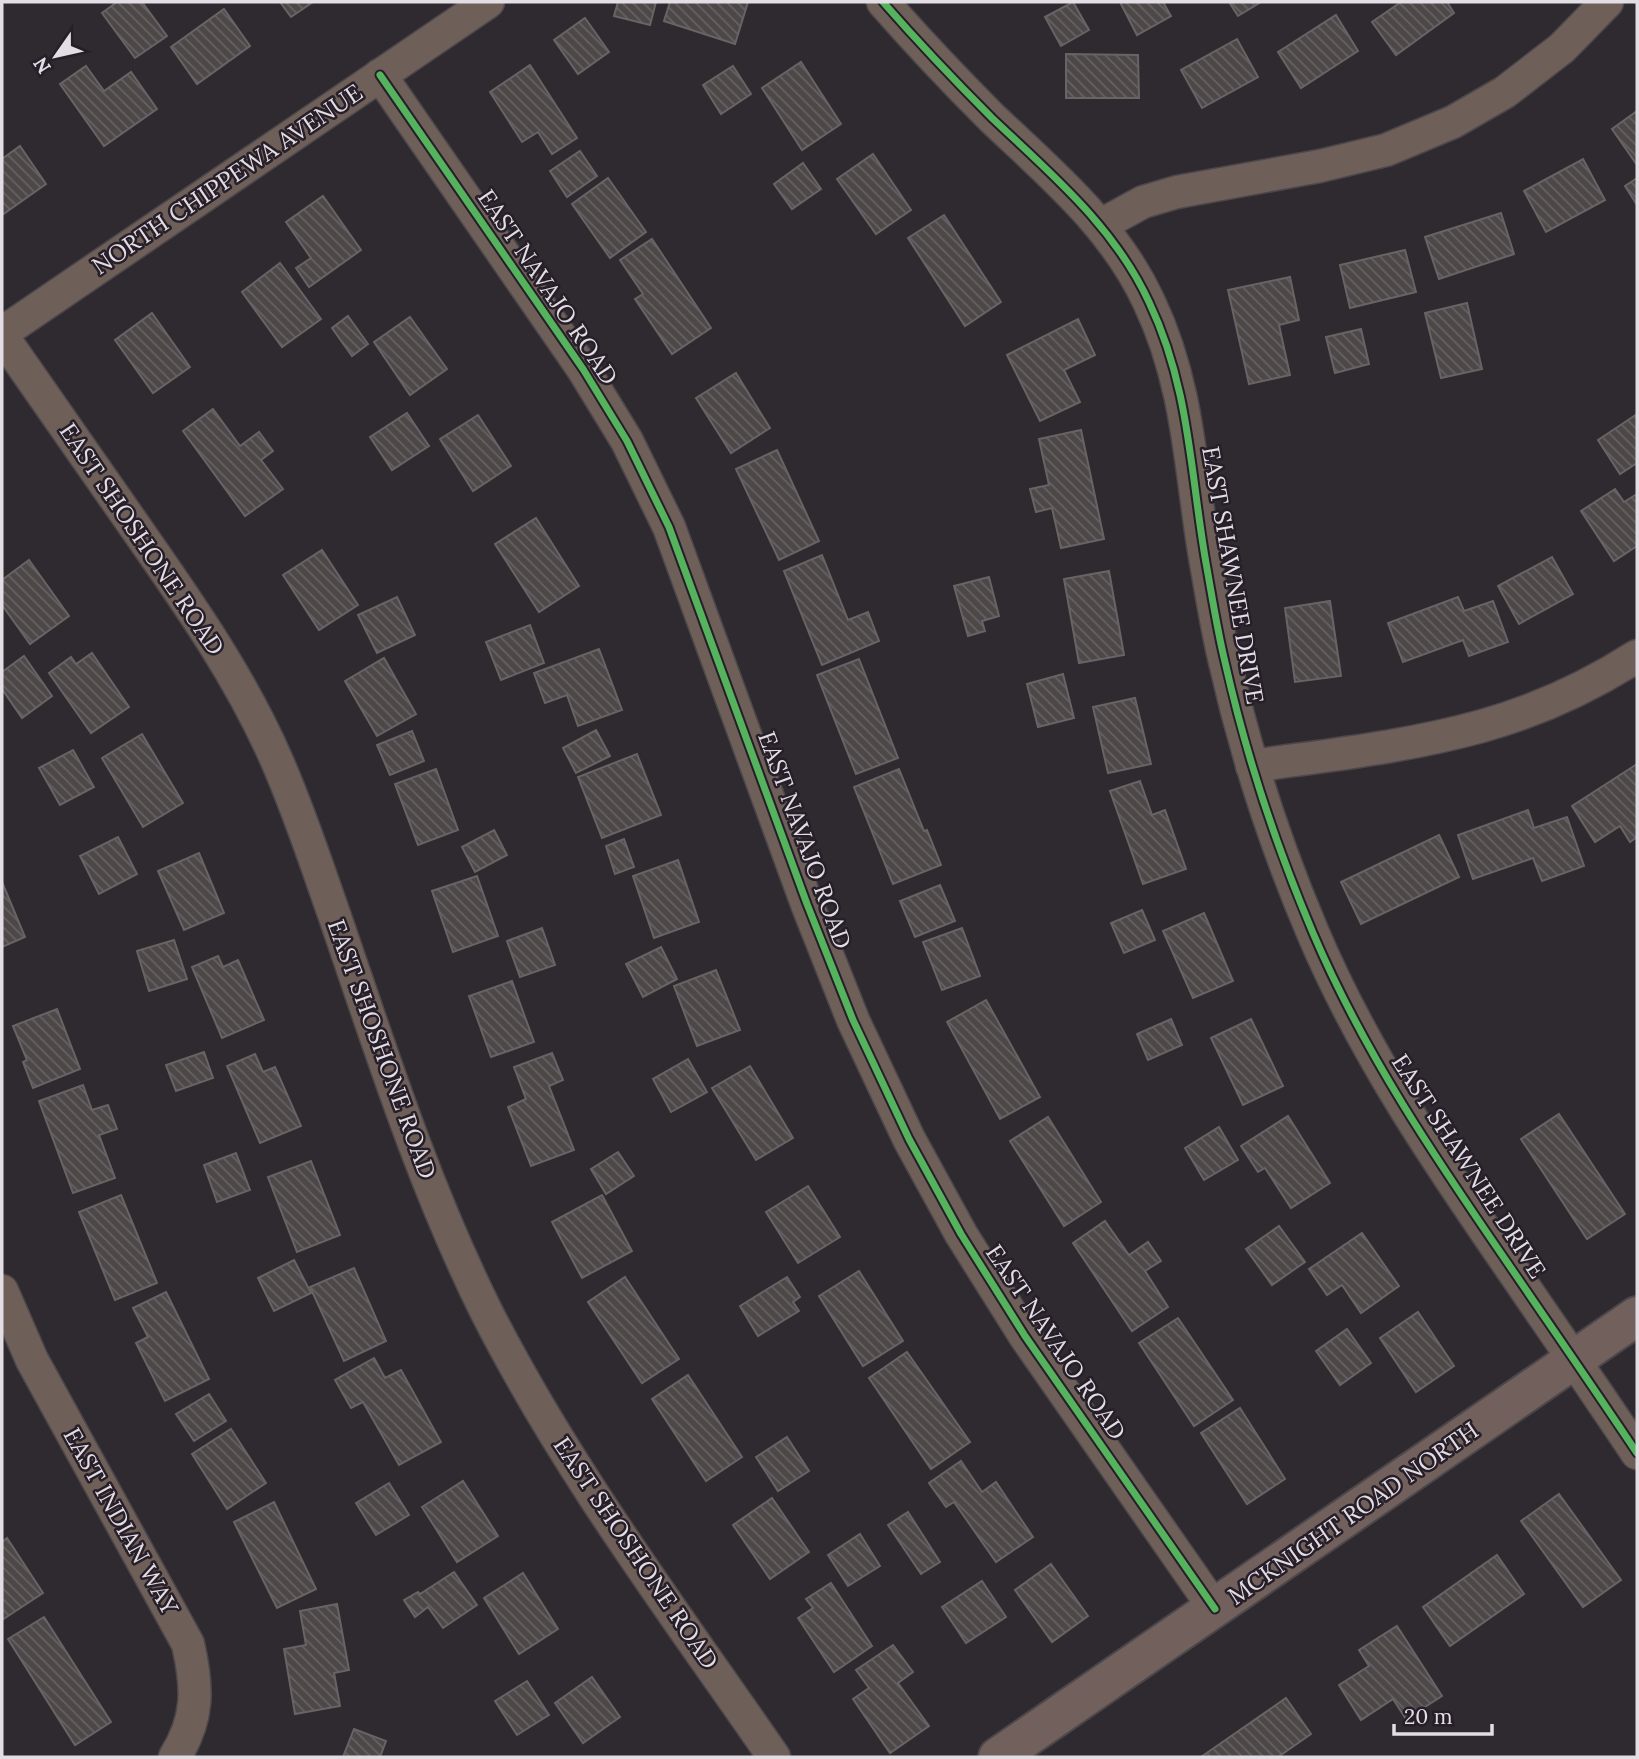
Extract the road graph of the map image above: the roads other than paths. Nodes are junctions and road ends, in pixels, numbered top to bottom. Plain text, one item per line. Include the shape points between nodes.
1 (488, 2) edge
2 (883, 2) edge
3 (1607, 2) edge
4 (380, 75) junction
5 (1101, 225) junction
6 (2, 335) edge
7 (1637, 656) edge
8 (1252, 766) junction
9 (2, 1291) edge
10 (1637, 1316) edge
11 (1574, 1360) junction
12 (1637, 1453) edge
13 (1215, 1609) junction
14 (176, 1757) edge
15 (775, 1757) edge
16 (998, 1757) edge

1 - 4 street, NORTH CHIPPEWA AVENUE
2 - 5 street, EAST SHAWNEE DRIVE via 947,73
3 - 5 street via 1562,48 1505,92 1453,122 1386,150 1177,192 1143,202
4 - 6 street, NORTH CHIPPEWA AVENUE
4 - 13 street, EAST NAVAJO ROAD via 583,369 627,441 669,527 853,1020 909,1139 1025,1336
5 - 8 street, EAST SHAWNEE DRIVE via 1148,299 1171,354 1183,401 1224,661
6 - 15 street, EAST SHOSHONE ROAD via 196,614 240,685 308,839 407,1124 486,1310 594,1497
7 - 8 street via 1552,701 1484,726 1391,746
8 - 11 street, EAST SHAWNEE DRIVE via 1314,935 1372,1054 1427,1147
9 - 14 street, EAST INDIAN WAY via 32,1360 188,1644 196,1703 187,1738
10 - 11 street, MCKNIGHT ROAD NORTH
11 - 12 street, EAST SHAWNEE DRIVE
11 - 13 street, MCKNIGHT ROAD NORTH
13 - 16 street, MCKNIGHT ROAD NORTH

